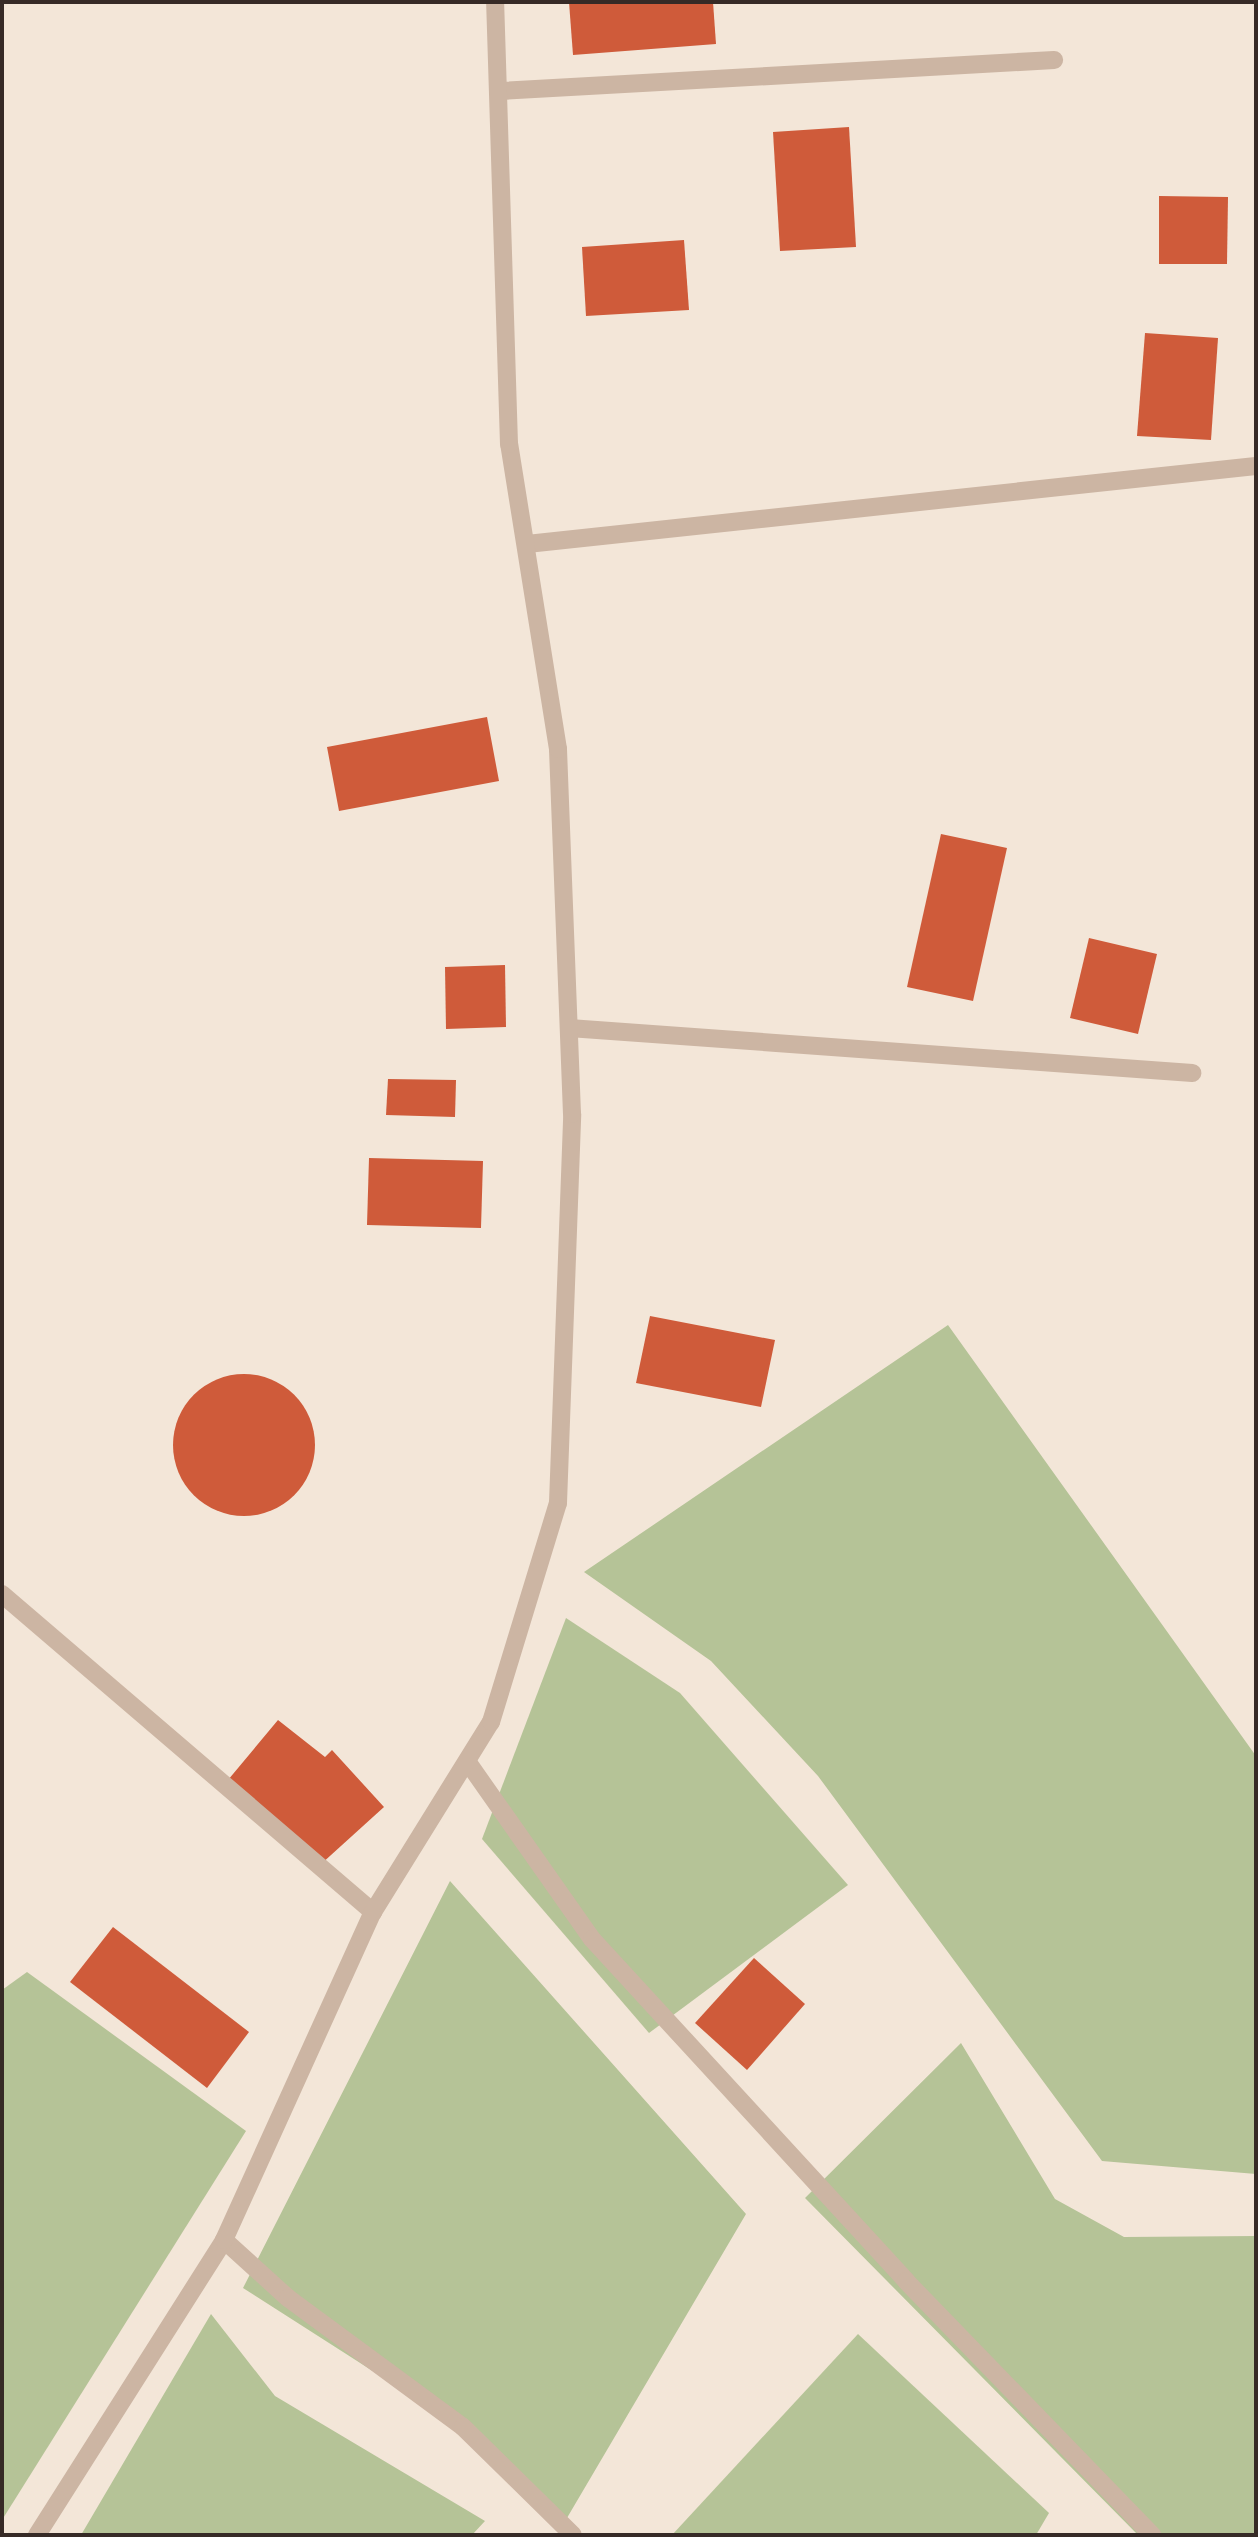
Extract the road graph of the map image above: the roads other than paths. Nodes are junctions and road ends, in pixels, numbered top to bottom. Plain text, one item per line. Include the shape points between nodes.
1 (495, 2) edge
2 (1054, 60) dead end
3 (501, 91) junction
4 (1256, 466) edge
5 (527, 544) junction
6 (569, 1028) junction
7 (1192, 1073) dead end
8 (2, 1594) edge
9 (469, 1764) junction
10 (373, 1912) junction
11 (224, 2240) junction
12 (37, 2535) edge
13 (573, 2535) edge
14 (1152, 2535) edge

1 - 3 street
2 - 3 street
3 - 5 street via 509,444
4 - 5 street
5 - 6 street via 558,749
6 - 7 street
6 - 9 street via 566,1381 558,1503 491,1722
8 - 10 street
9 - 10 street
9 - 14 street via 592,1939 906,2281
10 - 11 street
11 - 12 street
11 - 13 street via 299,2306 463,2427

